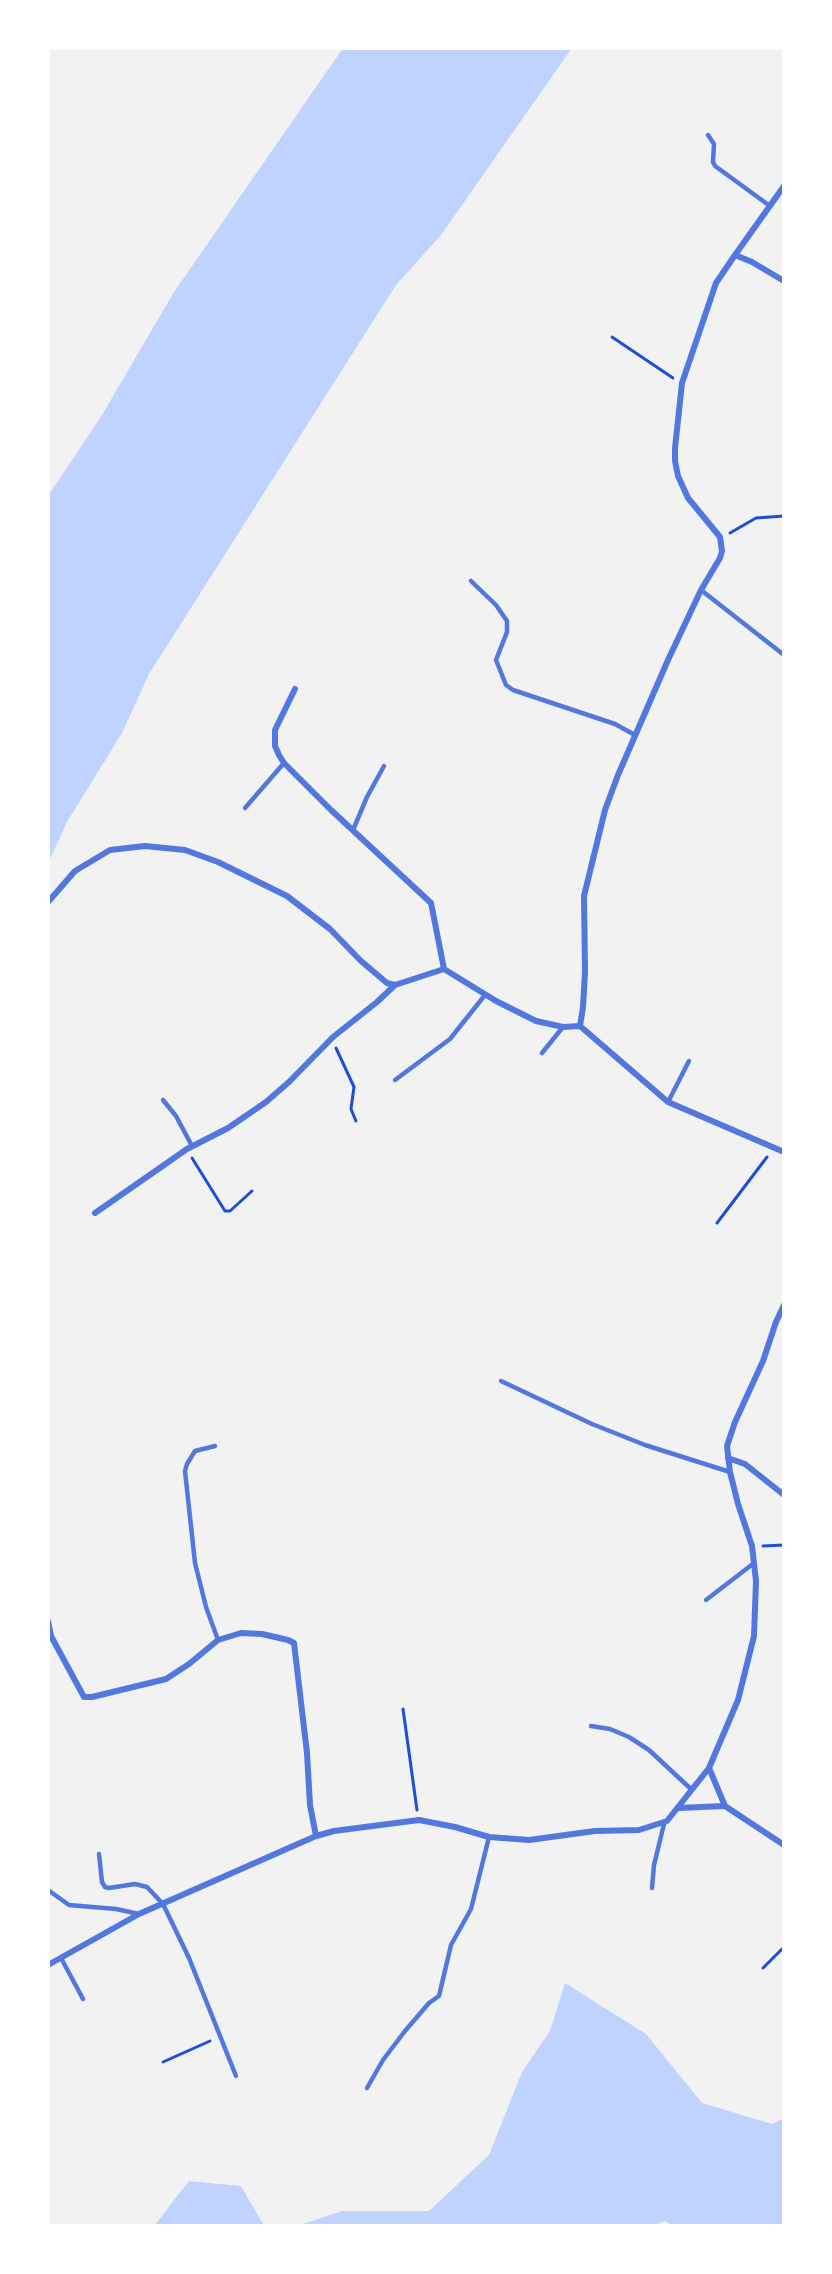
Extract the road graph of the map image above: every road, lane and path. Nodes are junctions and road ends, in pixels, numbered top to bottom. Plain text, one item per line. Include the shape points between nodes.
1 (708, 135) dead end
2 (784, 186) edge
3 (770, 206) junction
4 (735, 255) junction
5 (784, 281) edge
6 (612, 337) dead end
7 (682, 384) junction
8 (784, 516) edge
9 (720, 537) junction
10 (471, 581) dead end
11 (702, 590) junction
12 (784, 655) edge
13 (296, 689) dead end
14 (635, 735) junction
15 (284, 763) junction
16 (384, 766) dead end
17 (245, 808) dead end
18 (353, 830) junction
19 (48, 902) edge
20 (444, 969) junction
21 (395, 985) junction
22 (485, 995) junction
23 (580, 1026) junction
24 (563, 1027) junction
25 (333, 1037) junction
26 (542, 1053) dead end
27 (689, 1061) dead end
28 (395, 1080) dead end
29 (163, 1100) dead end
30 (668, 1102) junction
31 (356, 1121) dead end
32 (190, 1148) junction
33 (774, 1148) junction
34 (784, 1152) edge
35 (252, 1191) dead end
36 (95, 1213) dead end
37 (717, 1223) dead end
38 (784, 1305) edge
39 (501, 1381) dead end
40 (215, 1446) dead end
41 (728, 1458) junction
42 (730, 1472) junction
43 (784, 1495) edge
44 (784, 1545) edge
45 (753, 1546) junction
46 (754, 1563) junction
47 (706, 1600) dead end
48 (48, 1621) edge
49 (218, 1640) junction
50 (403, 1709) dead end
51 (591, 1726) dead end
52 (709, 1767) junction
53 (692, 1790) junction
54 (725, 1806) junction
55 (679, 1808) junction
56 (418, 1820) junction
57 (664, 1824) junction
58 (316, 1836) junction
59 (489, 1837) junction
60 (784, 1845) edge
61 (99, 1854) dead end
62 (652, 1888) dead end
63 (48, 1890) edge
64 (163, 1904) junction
65 (139, 1914) junction
66 (784, 1947) edge
67 (61, 1958) junction
68 (48, 1965) edge
69 (763, 1968) dead end
70 (83, 1999) dead end
71 (220, 2037) junction
72 (163, 2062) dead end
73 (236, 2076) dead end
74 (368, 2088) dead end

1 - 3 lane via 714,144 714,166
2 - 3 street
3 - 4 street
4 - 5 street
4 - 7 street via 716,283
6 - 7 path
7 - 9 street via 675,448 678,476 688,498
8 - 9 path via 756,518
9 - 11 street via 720,558
10 - 14 lane via 507,621 496,660 506,685 615,724
11 - 12 lane
11 - 14 street
13 - 15 street via 274,734
14 - 23 street via 605,810 586,881 584,1007
15 - 17 lane
15 - 18 street
16 - 18 lane
18 - 20 street via 431,903
19 - 21 street via 75,872 110,850 145,846 185,850 287,896 330,929 378,977
20 - 21 street
20 - 22 street
21 - 25 street
22 - 24 street via 536,1021
22 - 28 lane via 450,1039
23 - 24 street
23 - 30 street
24 - 26 lane
25 - 31 path via 354,1087 351,1109
25 - 32 street via 266,1102
27 - 30 lane
29 - 32 lane
30 - 33 street
32 - 35 path via 225,1211
32 - 36 street
33 - 34 street
33 - 37 path
38 - 41 street via 735,1422 727,1446
39 - 42 lane via 592,1424
40 - 49 lane via 195,1451 185,1471 195,1563
41 - 42 street
41 - 43 street via 746,1464
42 - 45 street
44 - 45 path
45 - 46 street
46 - 47 lane
46 - 52 street via 754,1636 738,1700
48 - 49 street via 51,1636 84,1697 166,1679
49 - 58 street via 241,1633 262,1634 288,1640 296,1647
50 - 56 path
51 - 53 lane via 629,1737
52 - 53 street
52 - 54 street
53 - 55 street
54 - 55 street
54 - 60 street
55 - 57 street
56 - 58 street
56 - 59 street
57 - 59 street via 639,1830 529,1840
57 - 62 lane
58 - 64 street
59 - 74 lane via 471,1910 451,1945 439,1996 405,2031
61 - 64 lane via 105,1887 147,1887
63 - 65 lane via 69,1905
64 - 65 street
64 - 71 lane
65 - 67 street
66 - 69 path
67 - 68 street
67 - 70 lane
71 - 72 path
71 - 73 lane

